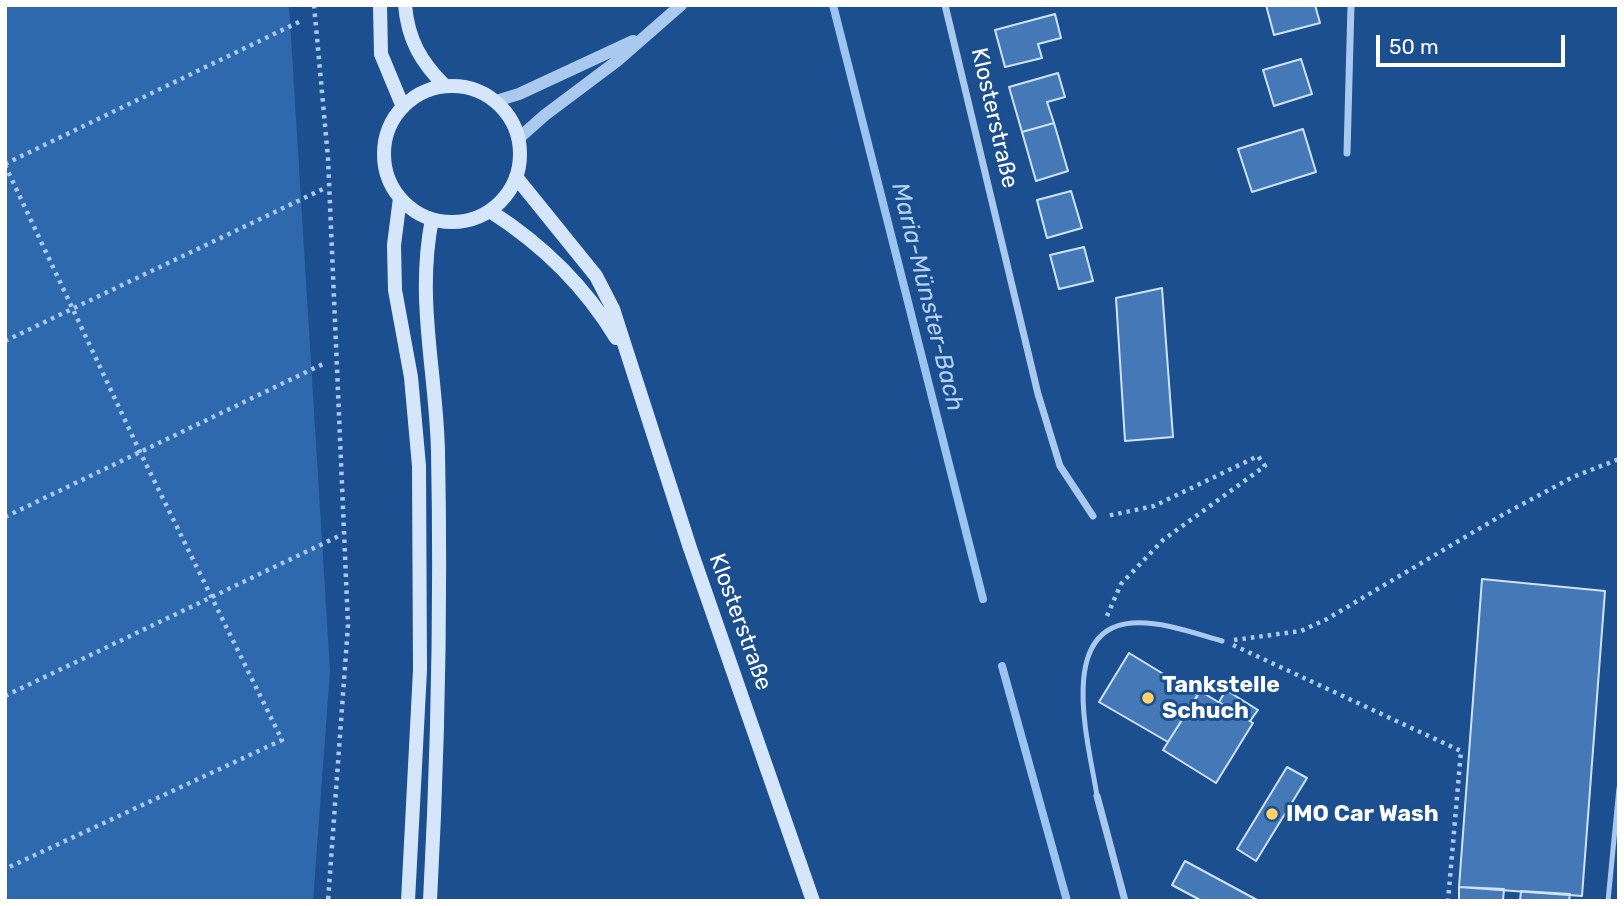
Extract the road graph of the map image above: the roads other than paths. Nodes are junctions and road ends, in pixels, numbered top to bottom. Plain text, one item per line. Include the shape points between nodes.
1 (380, 5) edge
2 (405, 5) edge
3 (681, 5) edge
4 (945, 5) edge
5 (1352, 5) edge
6 (649, 33) junction
7 (445, 86) junction
8 (496, 101) junction
9 (403, 107) junction
10 (519, 138) junction
11 (1347, 153) dead end
12 (516, 177) junction
13 (400, 198) junction
14 (490, 211) junction
15 (432, 219) junction
16 (628, 357) junction
17 (1093, 516) road end
18 (1222, 641) road end
19 (1619, 788) edge
20 (1097, 796) joint
21 (408, 901) edge
22 (430, 901) edge
23 (813, 901) edge
24 (1125, 901) edge
25 (1608, 901) edge

1 - 9 main road via 381,54
2 - 7 main road via 413,45 428,70
3 - 6 street
4 - 17 street, Klosterstraße via 1038,394 1060,466
5 - 11 street
6 - 8 street
6 - 10 street
7 - 8 main road via 470,89
7 - 9 main road via 423,93
8 - 10 main road
9 - 13 main road via 384,148 388,177
10 - 12 main road via 521,158
12 - 14 main road via 506,196
12 - 16 main road, Klosterstraße via 596,276 613,309
13 - 15 main road
13 - 21 main road via 395,290 411,377 419,480 420,670
14 - 15 main road via 455,222
14 - 16 main road, Klosterstraße via 568,276 609,325
15 - 22 main road via 424,273 437,418 441,594
16 - 23 main road, Klosterstraße
18 - 20 lane via 1132,623 1097,638 1084,667 1083,690
19 - 25 lane
20 - 24 street

